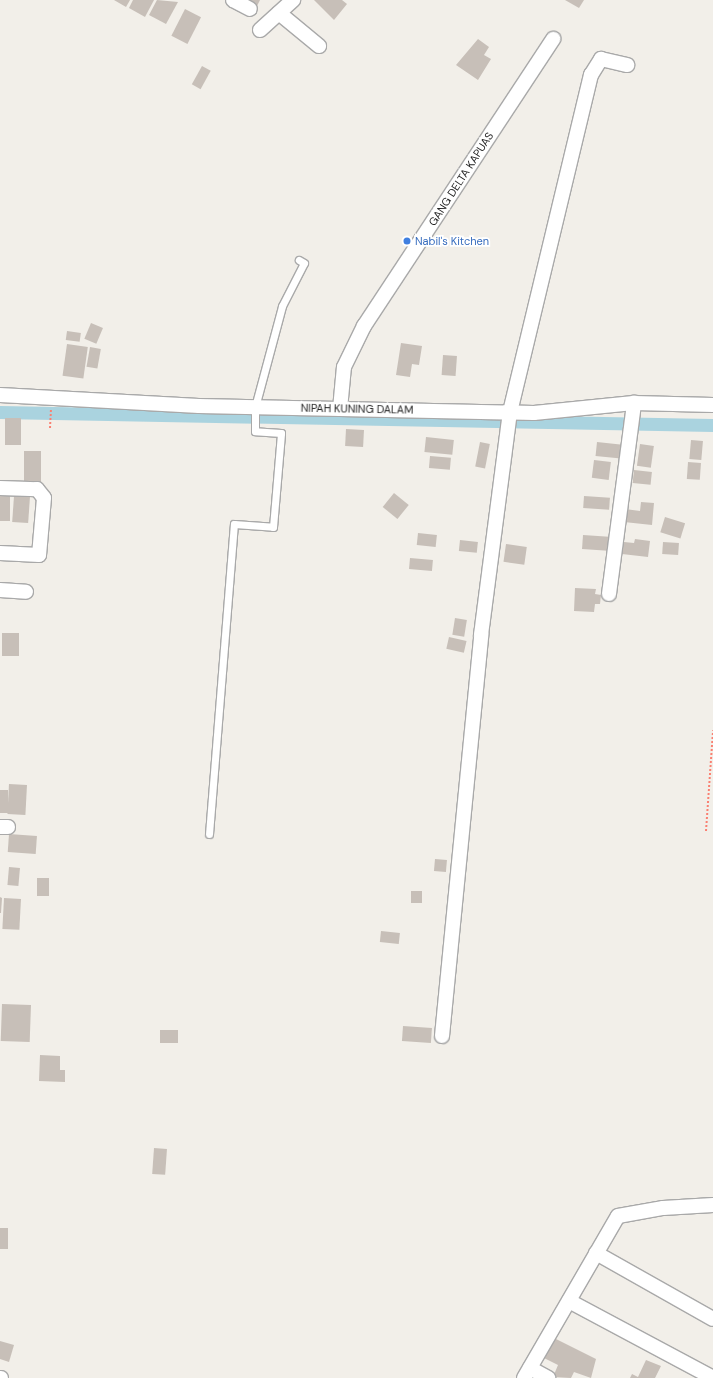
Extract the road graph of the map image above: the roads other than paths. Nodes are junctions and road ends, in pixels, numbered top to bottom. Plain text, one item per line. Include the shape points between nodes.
1 (233, 0) edge
2 (293, 0) edge
3 (250, 9) dead end
4 (279, 12) junction
5 (260, 30) dead end
6 (553, 39) dead end
7 (319, 46) dead end
8 (628, 65) dead end
9 (299, 260) dead end
10 (0, 395) edge
11 (713, 405) edge
12 (256, 409) junction
13 (340, 409) junction
14 (634, 409) junction
15 (510, 418) junction
16 (0, 488) edge
17 (0, 553) edge
18 (0, 590) edge
19 (26, 592) dead end
20 (609, 594) dead end
21 (209, 834) dead end
22 (442, 1036) dead end
23 (713, 1205) edge
24 (596, 1253) junction
25 (569, 1301) junction
26 (713, 1319) edge
27 (527, 1373) edge
28 (548, 1378) edge
29 (713, 1378) edge

1 - 3 street
2 - 4 street
4 - 5 street
4 - 7 street
6 - 13 street, GANG DELTA KAPUAS via 364,326 344,367
8 - 15 street via 601,59 591,75
9 - 12 lane via 304,263 282,306
10 - 12 street, NIPAH KUNING DALAM
11 - 14 street, NIPAH KUNING DALAM
12 - 13 street, NIPAH KUNING DALAM
12 - 21 lane via 255,431 281,433 273,527 234,524
13 - 15 street, NIPAH KUNING DALAM
14 - 15 street, NIPAH KUNING DALAM
14 - 20 street
15 - 22 street via 481,635
16 - 17 street via 37,489 44,498 40,555
18 - 19 street
23 - 24 street via 625,1213 613,1222
24 - 25 street
24 - 26 street
25 - 27 street
25 - 29 street
27 - 28 street

